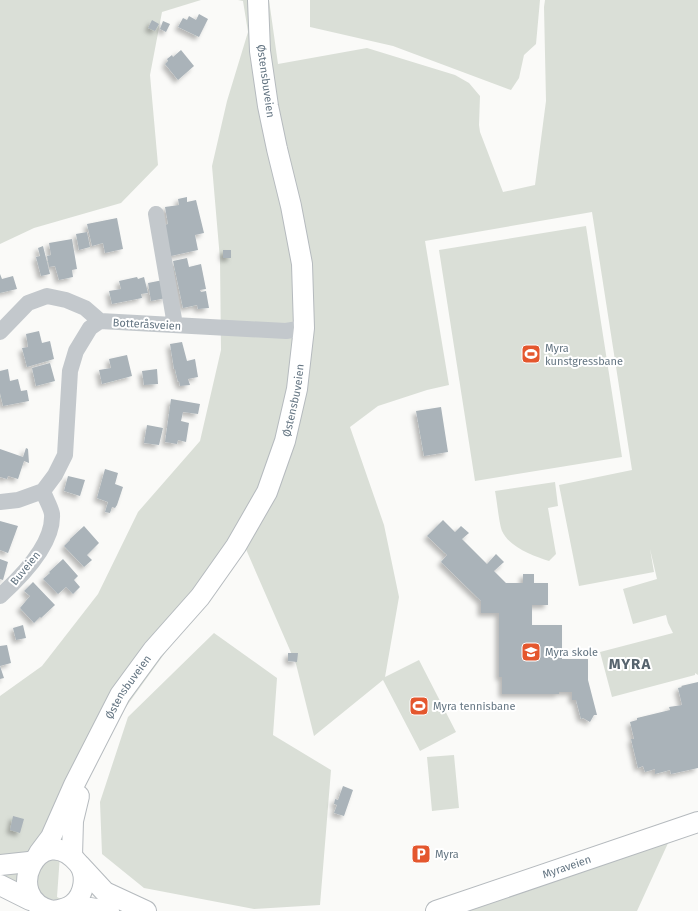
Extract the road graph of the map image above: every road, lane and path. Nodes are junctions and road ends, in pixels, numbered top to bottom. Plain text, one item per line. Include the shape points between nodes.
1 (258, 0) edge
2 (156, 214) dead end
3 (100, 321) junction
4 (175, 326) junction
5 (304, 328) junction
6 (0, 332) edge
7 (43, 491) junction
8 (0, 502) edge
9 (0, 596) edge
10 (93, 746) junction
11 (698, 822) edge
12 (34, 858) junction
13 (76, 861) junction
14 (0, 865) edge
15 (0, 885) edge
16 (30, 900) junction
17 (56, 910) edge
18 (109, 911) edge
19 (146, 911) edge
20 (436, 911) edge

1 - 5 main road, Østensbuveien via 260,51 268,106 302,264
2 - 4 street
3 - 4 street, Botteråsveien
3 - 6 street via 84,308 66,300 47,296 28,303
3 - 7 street, Botteråsveien via 90,328 76,350 70,371 65,455
4 - 5 street, Botteråsveien via 286,331
5 - 10 main road, Østensbuveien via 297,389 287,434 267,492 236,546 200,597 153,650 120,696
7 - 8 street via 18,500
7 - 9 street, Buveien via 52,514 49,531 37,557
10 - 12 main road, Østensbuveien via 50,837
10 - 13 main road, Østensbuveien via 73,821
11 - 20 main road, Myraveien
12 - 13 main road via 51,850 62,851
12 - 14 main road
12 - 16 main road via 24,873 24,890
13 - 17 main road via 84,875 82,892 74,904
13 - 19 main road via 105,892
15 - 16 main road
16 - 17 main road via 42,909
17 - 18 main road via 90,908

